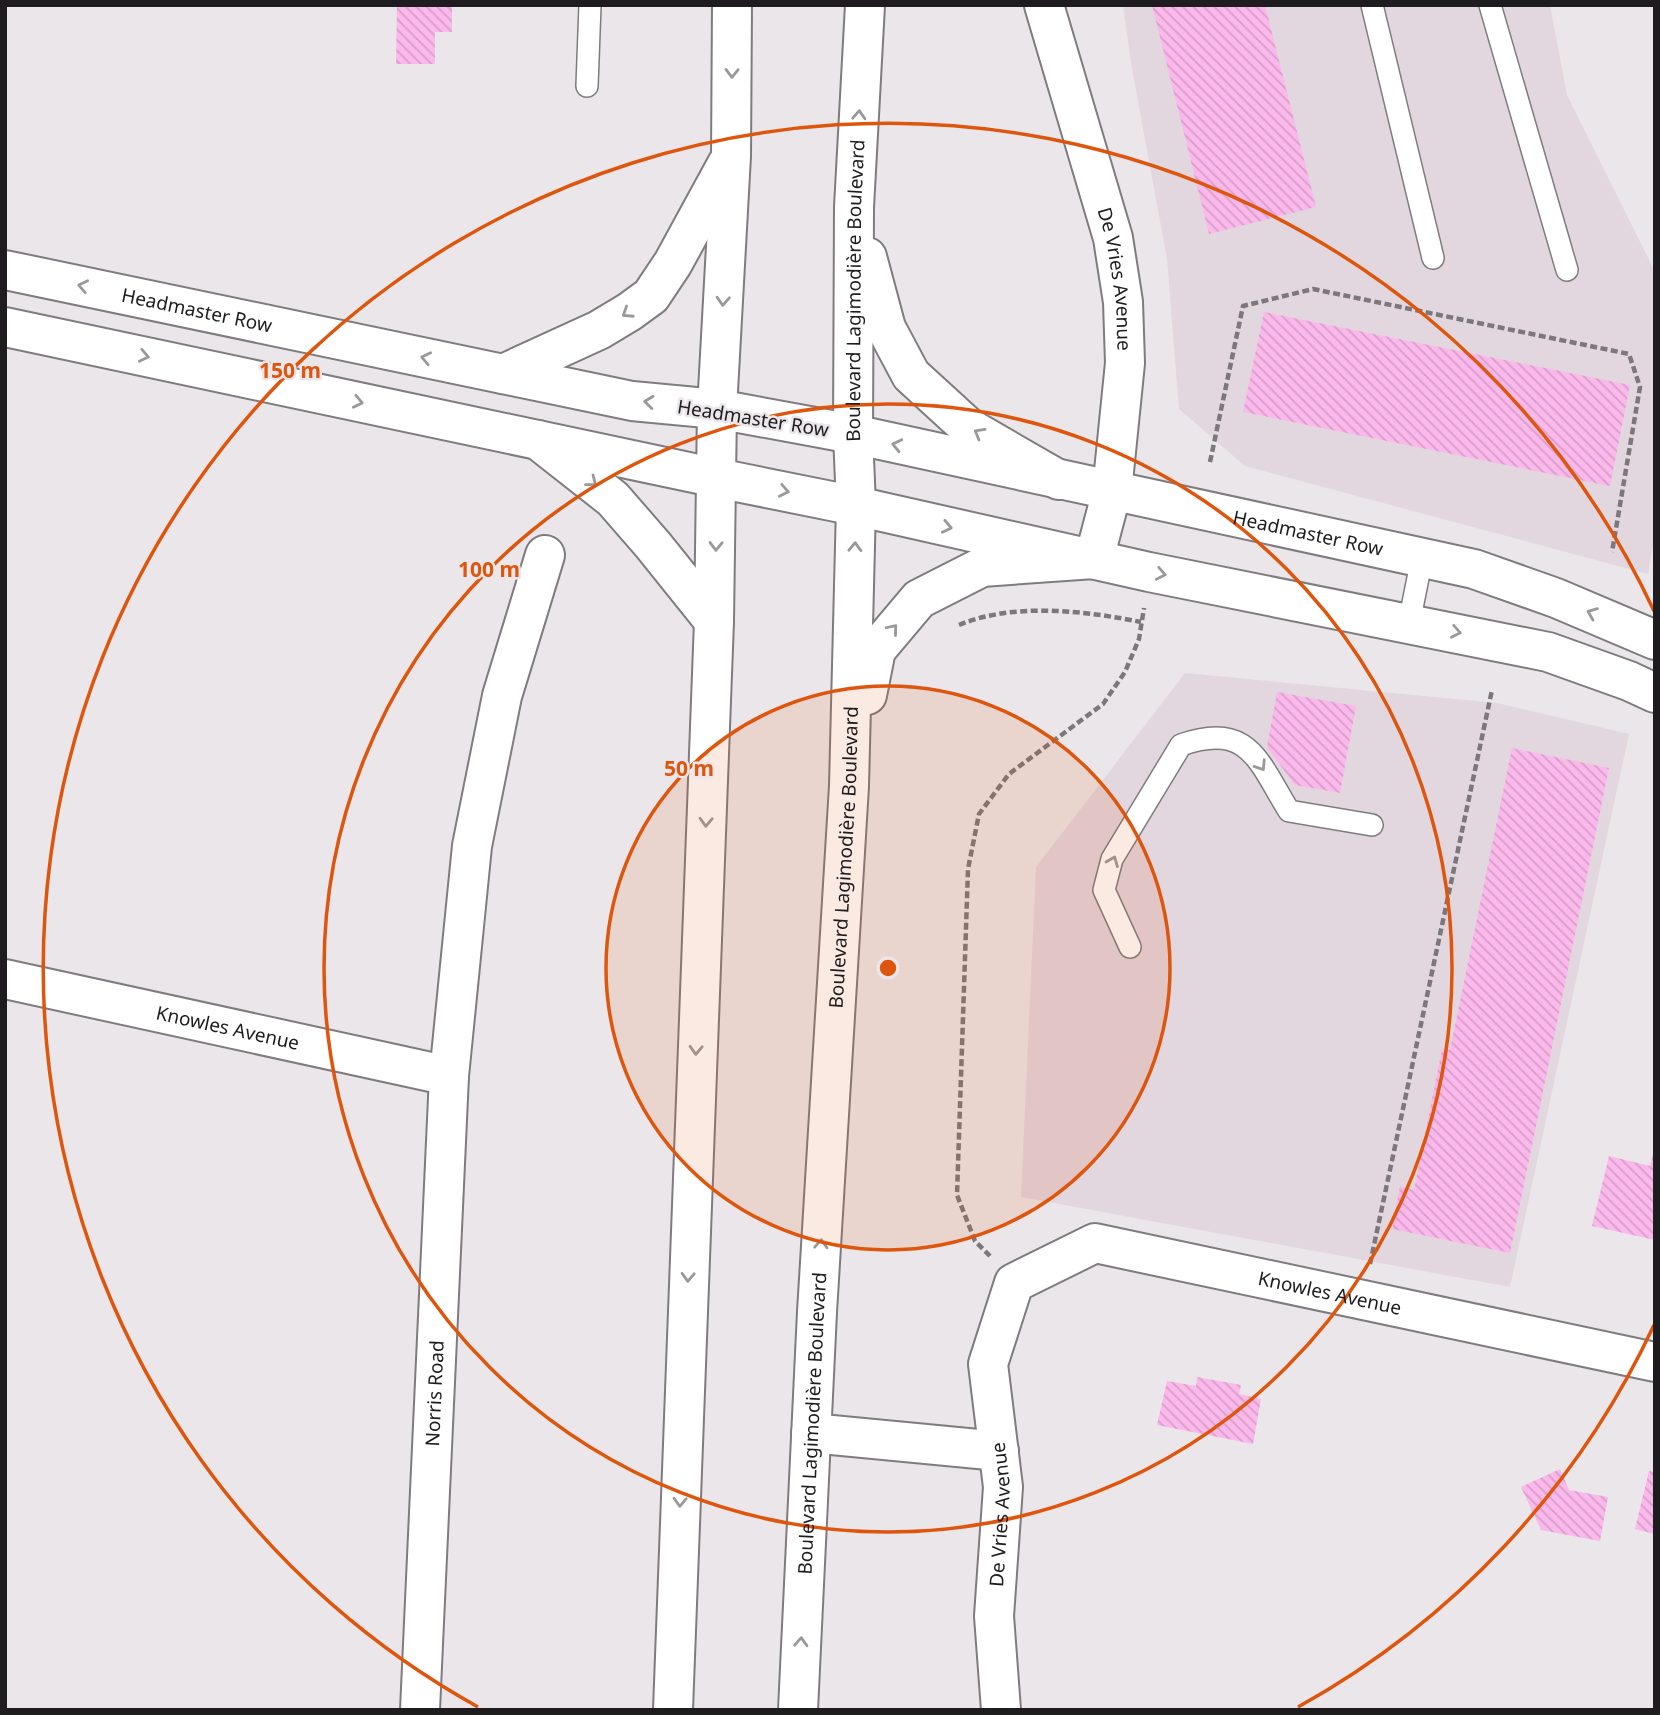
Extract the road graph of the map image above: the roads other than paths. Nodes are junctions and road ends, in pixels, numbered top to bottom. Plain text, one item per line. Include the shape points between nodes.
1 (590, 5) edge
2 (732, 5) edge
3 (865, 5) edge
4 (1044, 5) edge
5 (1372, 5) edge
6 (1490, 5) edge
7 (587, 86) dead end
8 (731, 156) junction
9 (854, 207) junction
10 (1433, 258) dead end
11 (5, 270) edge
12 (1567, 270) dead end
13 (5, 327) edge
14 (503, 374) junction
15 (717, 409) junction
16 (853, 434) junction
17 (538, 440) junction
18 (717, 478) junction
19 (1059, 480) junction
20 (1112, 491) junction
21 (856, 506) junction
22 (545, 555) dead end
23 (1422, 558) junction
24 (1094, 559) junction
25 (714, 621) junction
26 (1409, 623) junction
27 (1655, 640) edge
28 (1655, 693) edge
29 (849, 786) junction
30 (1372, 825) dead end
31 (1130, 947) dead end
32 (5, 979) edge
33 (449, 1076) junction
34 (1014, 1283) joint
35 (1655, 1362) edge
36 (811, 1433) junction
37 (999, 1451) junction
38 (420, 1710) edge
39 (673, 1710) edge
40 (798, 1710) edge
41 (1001, 1710) edge

1 - 7 lane
2 -> 8 street
9 -> 3 street, Boulevard Lagimodière Boulevard
4 - 20 street, De Vries Avenue via 1113,238 1123,302 1125,363
5 - 10 lane
6 - 12 lane
8 -> 14 street via 651,296 599,330
8 -> 15 street
9 - 16 street, Boulevard Lagimodière Boulevard
19 -> 9 street via 969,428 911,375 886,328
14 -> 11 street, Headmaster Row
13 -> 17 street
15 -> 14 street, Headmaster Row via 632,401
15 - 16 street, Headmaster Row
15 - 18 street
19 -> 16 street, Headmaster Row
16 - 21 street, Boulevard Lagimodière Boulevard
17 - 18 street
17 -> 25 street via 613,499
18 -> 21 street
18 -> 25 street
19 - 20 street, Headmaster Row
20 - 23 street, Headmaster Row
20 - 24 street, De Vries Avenue
21 -> 24 street
29 -> 21 street, Boulevard Lagimodière Boulevard
22 - 33 street, Norris Road via 502,696 472,846
23 - 26 lane
27 -> 23 street, Headmaster Row via 1474,569
24 -> 26 street
29 -> 24 street via 876,650 919,598 982,567
25 -> 39 street
26 -> 28 street via 1548,652
36 -> 29 street, Boulevard Lagimodière Boulevard
31 -> 30 lane via 1104,890 1112,859 1181,745 1223,737 1244,743 1289,811
32 - 33 street, Knowles Avenue
33 - 38 street, Norris Road
34 - 35 street, Knowles Avenue via 1096,1243
34 - 37 street, De Vries Avenue via 988,1364
36 - 37 street
40 -> 36 street, Boulevard Lagimodière Boulevard
37 - 41 street, De Vries Avenue via 1003,1487 994,1616

